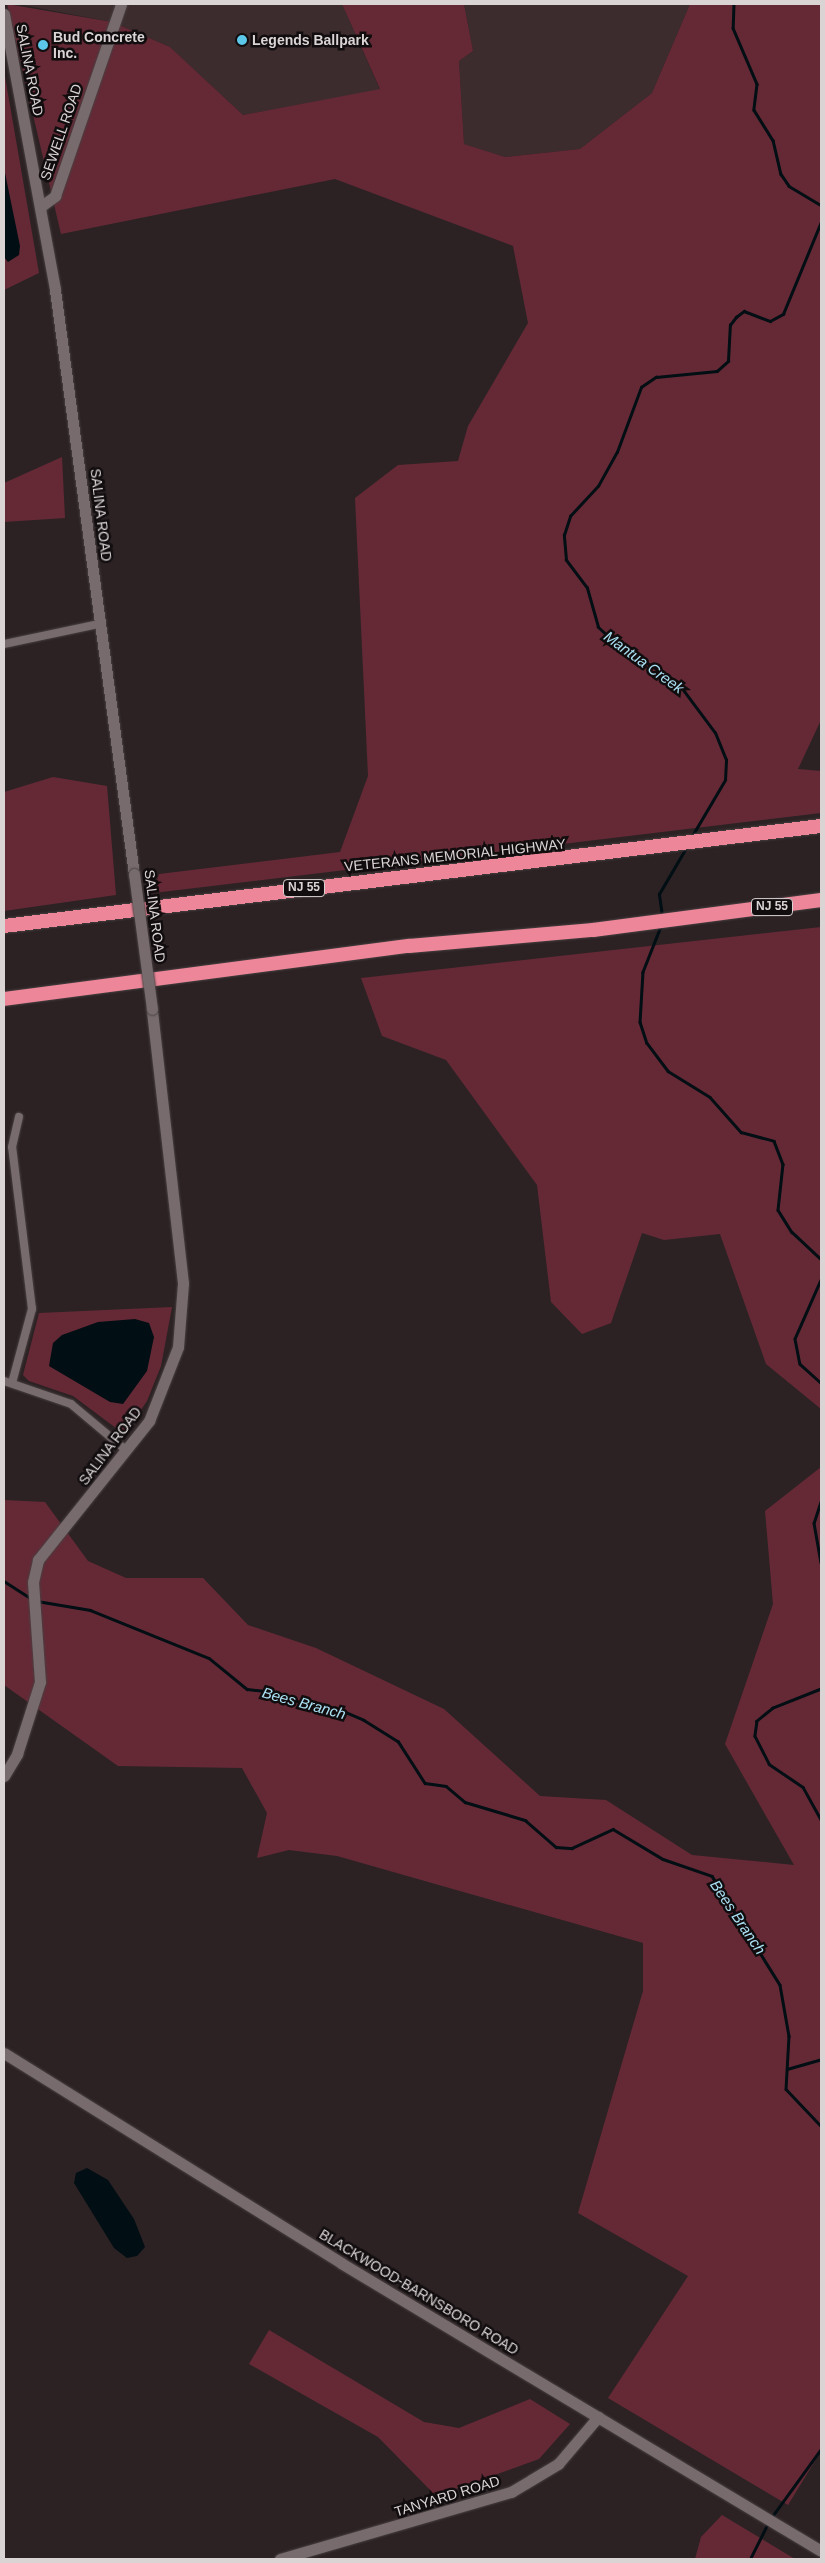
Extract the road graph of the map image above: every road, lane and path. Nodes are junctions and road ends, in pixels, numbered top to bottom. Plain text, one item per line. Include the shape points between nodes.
1 (121, 4) edge
2 (4, 14) edge
3 (40, 207) junction
4 (99, 624) junction
5 (4, 644) edge
6 (821, 826) edge
7 (821, 900) edge
8 (4, 926) edge
9 (4, 999) edge
10 (19, 1117) dead end
11 (8, 1382) edge
12 (127, 1450) junction
13 (4, 1776) edge
14 (4, 2053) edge
15 (598, 2417) junction
16 (821, 2552) edge
17 (280, 2559) edge

1 - 3 street, SEWELL ROAD via 55,196
2 - 3 street, SALINA ROAD
3 - 4 street, SALINA ROAD via 62,336
4 - 5 street
4 - 12 street, SALINA ROAD, bridge via 152,1009 184,1306 178,1347 165,1388
6 - 8 highway, VETERANS MEMORIAL HIGHWAY / NJ 55 via 606,855 462,868
7 - 9 highway, NJ 55 via 593,930 409,946
10 - 11 street via 12,1147 32,1309
11 - 12 street via 71,1404
12 - 13 street, SALINA ROAD via 42,1552 34,1594 41,1671 38,1693 17,1754
14 - 15 street, BLACKWOOD-BARNSBORO ROAD
15 - 16 street, BLACKWOOD-BARNSBORO ROAD
15 - 17 street, TANYARD ROAD via 558,2464 511,2492

